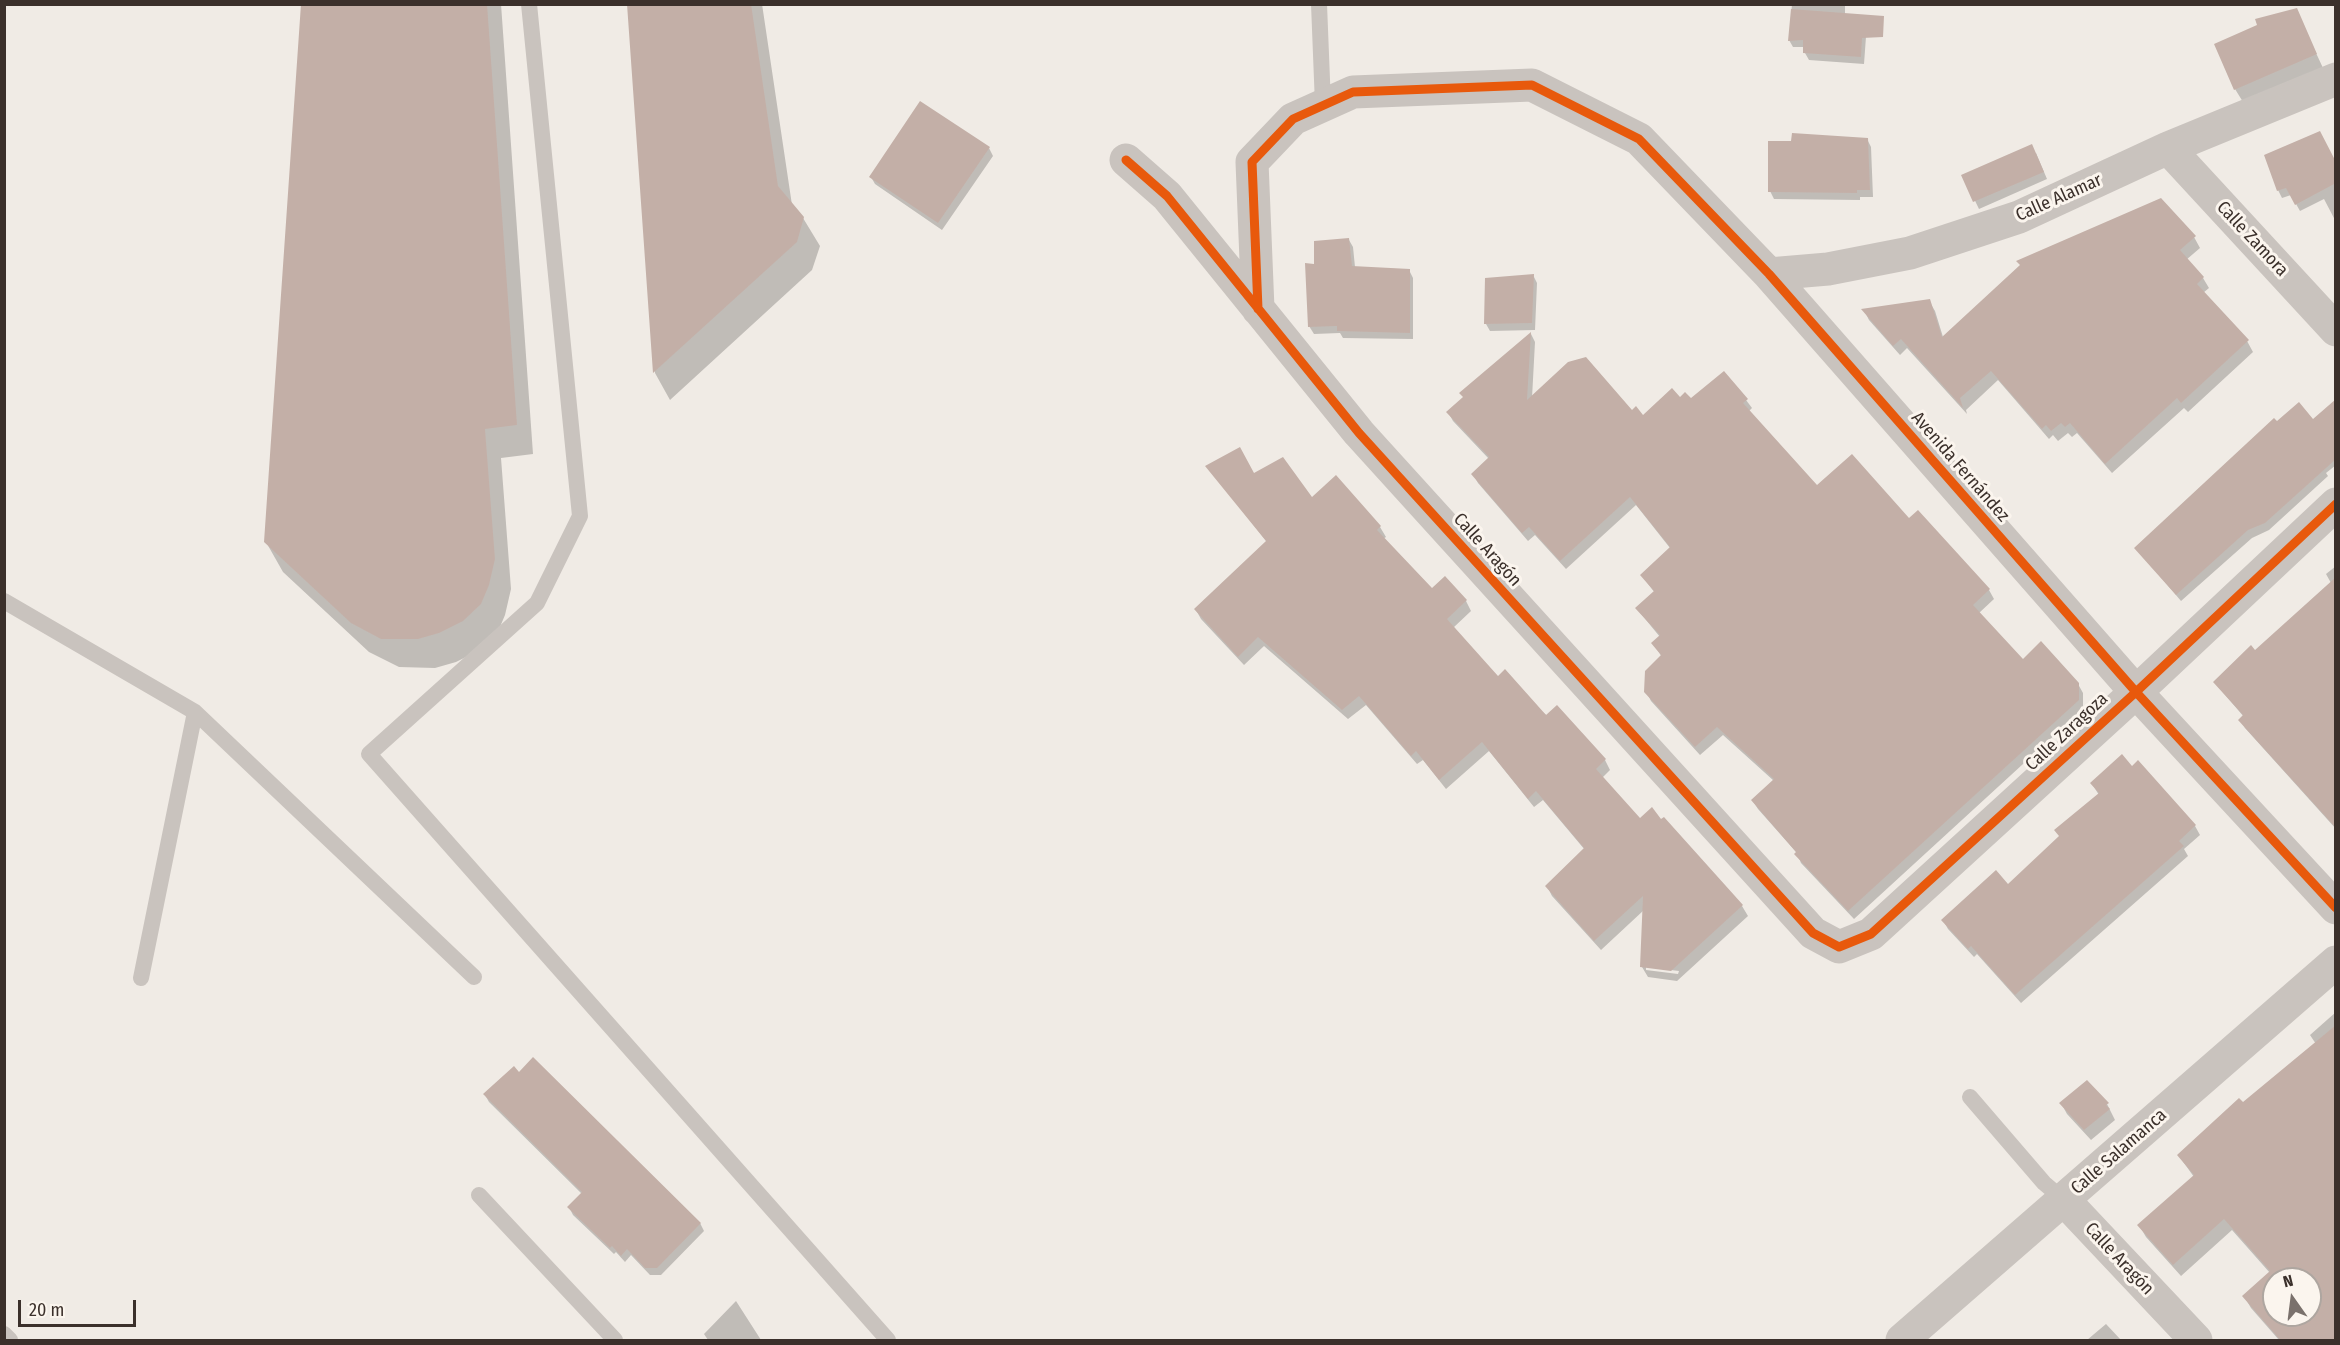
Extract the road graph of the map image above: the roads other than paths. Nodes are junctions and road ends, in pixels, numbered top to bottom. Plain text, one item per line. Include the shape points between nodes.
1 (529, 4) edge
2 (1318, 4) edge
3 (2336, 79) edge
4 (1323, 105) junction
5 (2169, 148) junction
6 (1126, 160) dead end
7 (1769, 274) junction
8 (1258, 309) junction
9 (2336, 330) edge
10 (2336, 504) edge
11 (4, 601) edge
12 (2136, 692) junction
13 (195, 712) junction
14 (2336, 908) edge
15 (1839, 947) joint
16 (2336, 962) edge
17 (474, 977) dead end
18 (141, 978) dead end
19 (1970, 1097) dead end
20 (479, 1195) dead end
21 (2064, 1200) junction
22 (4, 1334) edge
23 (10, 1341) edge
24 (615, 1341) edge
25 (888, 1341) edge
26 (1902, 1341) edge
27 (2196, 1341) edge

1 - 25 lane via 580,516 537,603 369,754
2 - 4 lane
3 - 5 street, Calle Alamar
4 - 7 street, Avenida Fernández via 1353,92 1532,85 1639,139
4 - 8 street via 1293,119 1252,162
5 - 7 street, Calle Alamar via 2019,217 1910,253 1828,269
5 - 9 street, Calle Zamora
6 - 8 street, Calle Aragón via 1167,196
7 - 12 street, Avenida Fernández
8 - 15 street, Calle Aragón via 1359,433 1797,916 1813,933
10 - 12 street, Calle Zaragoza
11 - 13 lane
12 - 14 street, Avenida Fernández
12 - 15 street, Calle Zaragoza via 1871,934
13 - 17 lane
13 - 18 lane
16 - 21 street, Calle Salamanca
19 - 21 lane, Calle Aragón via 2044,1183
20 - 24 lane
21 - 26 street, Calle Salamanca
21 - 27 street, Calle Aragón
22 - 23 lane

